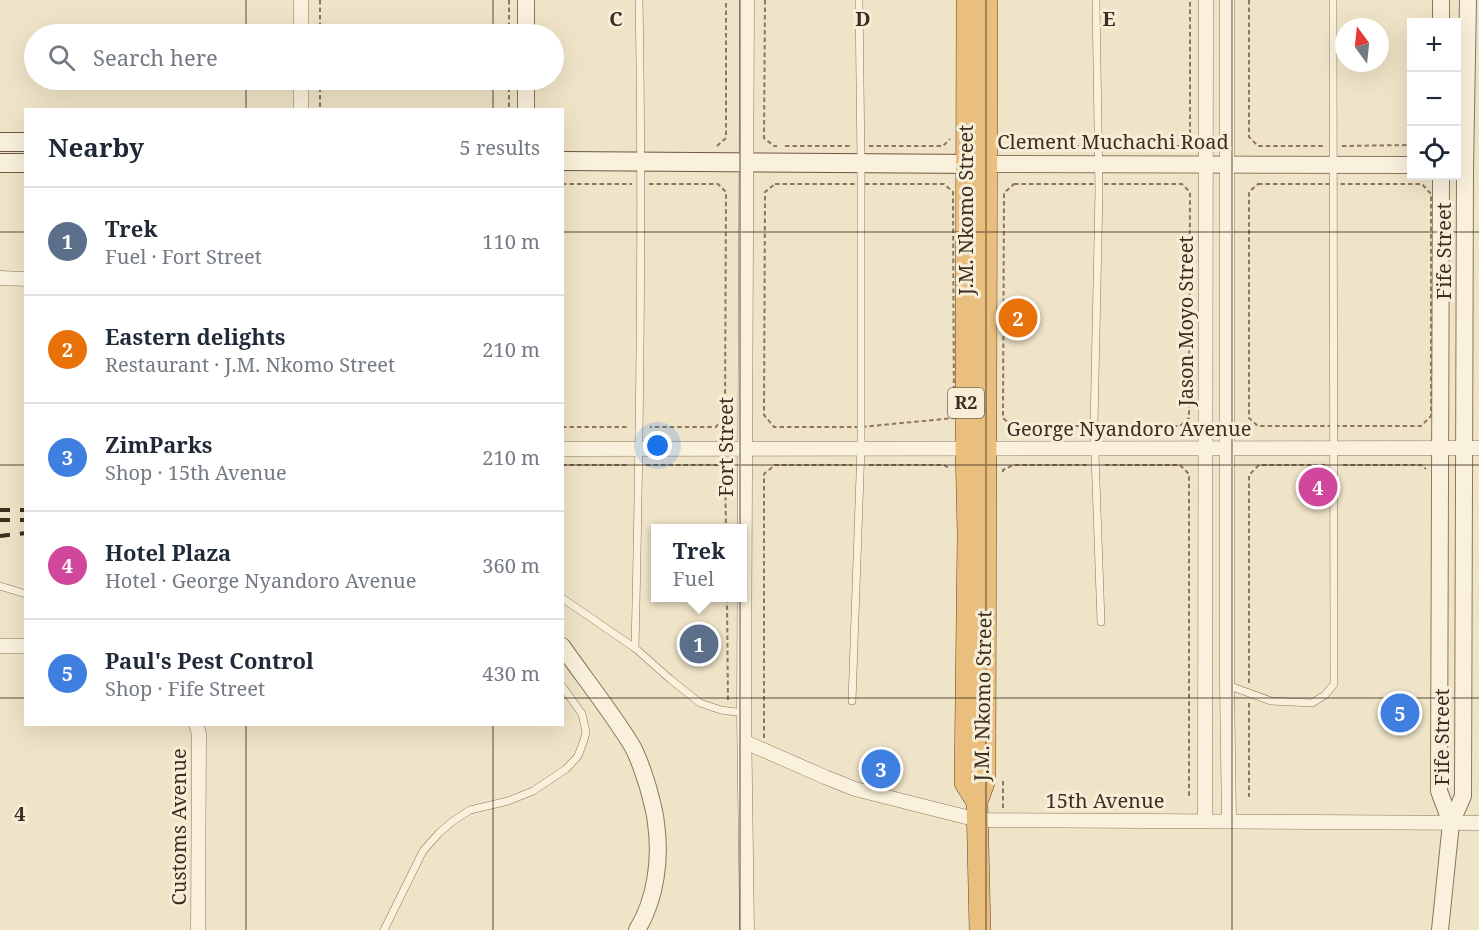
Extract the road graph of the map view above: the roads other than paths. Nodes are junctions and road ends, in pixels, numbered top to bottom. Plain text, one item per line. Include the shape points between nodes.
1 (301, 0) edge
2 (526, 0) edge
3 (639, 0) edge
4 (747, 0) edge
5 (859, 0) edge
6 (967, 0) edge
7 (987, 0) edge
8 (1096, 0) edge
9 (1206, 0) edge
10 (1227, 0) edge
11 (1333, 0) edge
12 (1441, 0) edge
13 (1468, 0) edge
14 (1441, 18) edge
15 (301, 24) edge
16 (526, 24) edge
17 (301, 90) edge
18 (526, 90) edge
19 (301, 108) edge
20 (526, 108) edge
21 (0, 142) edge
22 (24, 142) edge
23 (564, 160) edge
24 (642, 161) junction
25 (746, 162) junction
26 (0, 163) edge
27 (24, 163) edge
28 (861, 163) junction
29 (977, 164) junction
30 (1099, 165) junction
31 (1206, 165) junction
32 (1227, 165) junction
33 (1333, 165) junction
34 (1407, 165) edge
35 (1467, 165) edge
36 (1441, 180) edge
37 (0, 278) edge
38 (24, 279) edge
39 (1227, 448) junction
40 (1440, 448) junction
41 (1472, 448) edge
42 (564, 449) edge
43 (640, 449) junction
44 (745, 449) junction
45 (861, 449) junction
46 (976, 449) junction
47 (1095, 449) junction
48 (1206, 449) junction
49 (1334, 449) junction
50 (745, 524) edge
51 (0, 586) edge
52 (24, 593) edge
53 (564, 599) edge
54 (744, 602) edge
55 (1101, 622) dead end
56 (0, 646) edge
57 (24, 646) edge
58 (564, 648) edge
59 (635, 648) junction
60 (1227, 685) junction
61 (564, 689) edge
62 (852, 701) dead end
63 (744, 713) junction
64 (199, 728) edge
65 (745, 742) junction
66 (978, 811) junction
67 (1206, 821) junction
68 (1229, 821) junction
69 (1451, 823) junction
70 (1479, 823) edge
71 (198, 930) edge
72 (384, 930) edge
73 (637, 930) edge
74 (747, 930) edge
75 (980, 930) edge
76 (1440, 930) edge

1 - 15 street
2 - 16 street
3 - 24 lane
4 - 25 street, Fort Street
5 - 28 lane
6 - 29 highway, J.M. Nkomo Street / R2
7 - 29 highway, J.M. Nkomo Street / R2
8 - 30 lane
9 - 31 street, Jason Moyo Street
10 - 32 street
11 - 33 lane
12 - 14 street
13 - 35 street, Fife Street
17 - 19 street
18 - 20 street
21 - 22 main road
23 - 24 main road, Clement Muchachi Road
24 - 25 main road, Clement Muchachi Road
24 - 43 lane
25 - 28 main road, Clement Muchachi Road
25 - 44 street, Fort Street
26 - 27 main road
28 - 29 main road, Clement Muchachi Road
28 - 45 lane
29 - 30 street, Clement Muchachi Road
29 - 46 highway, J.M. Nkomo Street / R2
30 - 31 street, Clement Muchachi Road
30 - 47 lane
31 - 32 street, Clement Muchachi Road
31 - 48 street, Jason Moyo Street
32 - 33 street, Clement Muchachi Road
32 - 39 street
33 - 34 street, Clement Muchachi Road
33 - 49 lane
35 - 41 street, Fife Street
36 - 40 street, Fife Street
37 - 38 street
39 - 48 street, George Nyandoro Avenue
39 - 49 street, George Nyandoro Avenue
39 - 60 street
40 - 41 street, George Nyandoro Avenue
40 - 49 street, George Nyandoro Avenue
40 - 69 street, Fife Street via 1439,791
41 - 69 street, Fife Street via 1463,796
42 - 43 street, George Nyandoro Avenue
43 - 44 street, George Nyandoro Avenue
43 - 59 lane
44 - 45 street, George Nyandoro Avenue
44 - 50 street, Fort Street
45 - 46 street, George Nyandoro Avenue
45 - 62 lane
46 - 47 street, George Nyandoro Avenue
46 - 66 highway, J.M. Nkomo Street / R2 via 985,780
47 - 48 street, George Nyandoro Avenue
47 - 55 lane
48 - 67 street, Jason Moyo Street
49 - 60 lane via 1335,684 1312,703 1271,700
51 - 52 lane
53 - 59 lane
54 - 63 street, Fort Street
56 - 57 street
58 - 73 street via 632,746 650,797 656,823 656,874 647,910
59 - 63 lane via 700,703
60 - 68 street
61 - 72 lane via 582,714 586,732 578,756 567,769 533,791 470,810 439,833 423,851
63 - 65 street, Fort Street
64 - 71 street, Customs Avenue
65 - 66 street, 15th Avenue via 855,789
65 - 74 street, Fort Street
66 - 67 street, 15th Avenue
66 - 75 highway, R2
67 - 68 street, 15th Avenue
68 - 69 street, 15th Avenue
69 - 70 street, 15th Avenue
69 - 76 street

